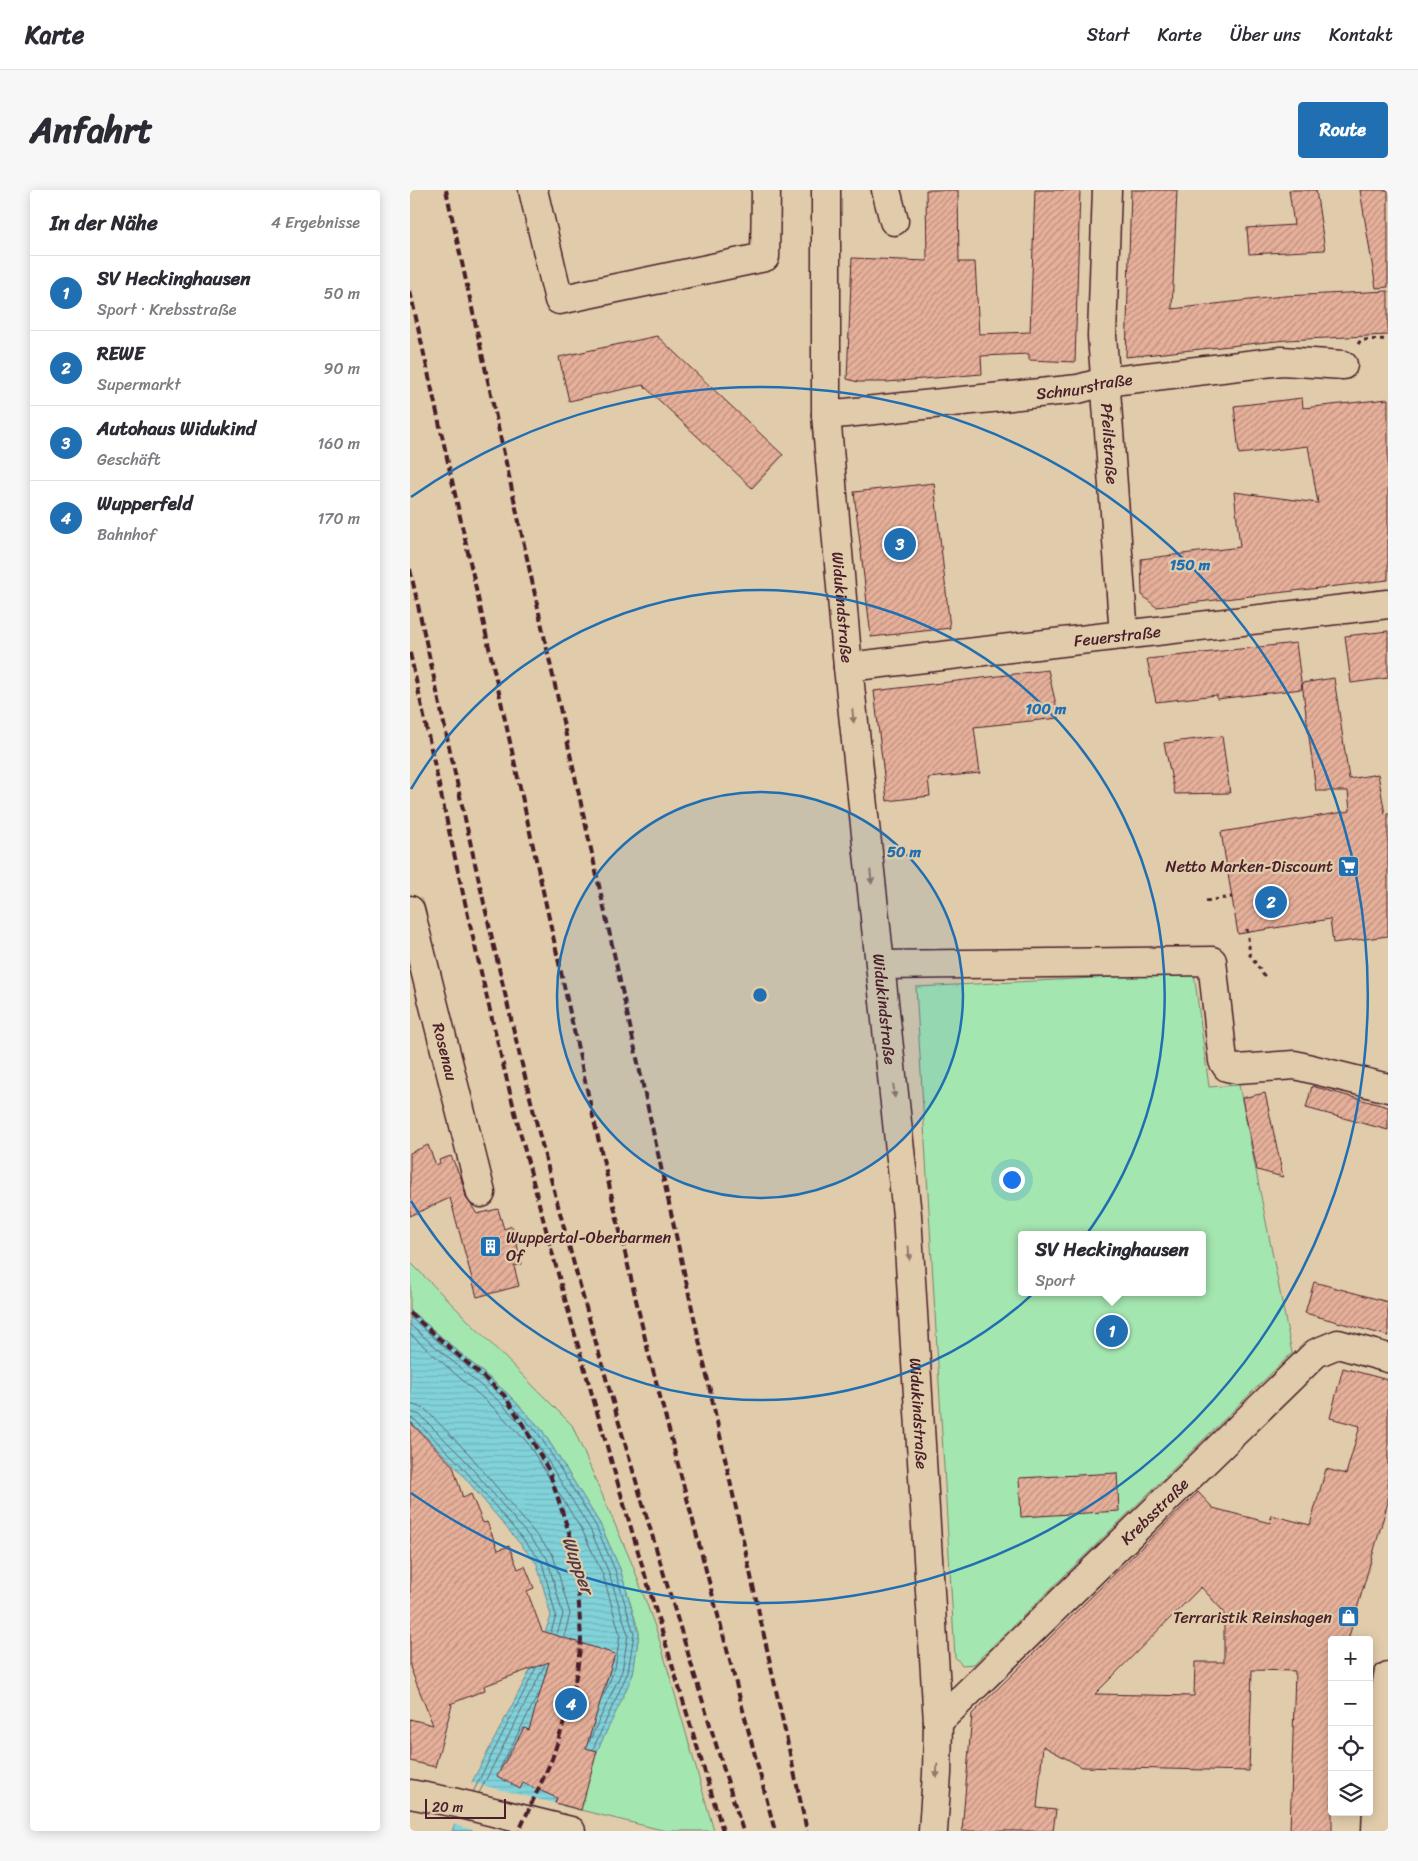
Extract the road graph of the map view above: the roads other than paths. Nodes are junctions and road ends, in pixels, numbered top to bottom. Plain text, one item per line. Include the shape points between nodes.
1 (533, 190) edge
2 (766, 190) edge
3 (826, 190) edge
4 (886, 190) edge
5 (1107, 190) edge
6 (894, 221) dead end
7 (1343, 365) dead end
8 (1104, 382) junction
9 (826, 415) junction
10 (1388, 604) edge
11 (1124, 635) junction
12 (848, 667) junction
13 (410, 910) edge
14 (881, 965) junction
15 (1388, 1088) edge
16 (481, 1193) dead end
17 (1388, 1358) edge
18 (1388, 1676) edge
19 (938, 1722) junction
20 (410, 1794) edge
21 (566, 1830) edge
22 (933, 1831) edge
23 (1376, 1831) edge

1 - 2 street via 559,300 764,257
3 - 9 street, Widukindstraße
4 - 6 street
5 - 8 street, Pfeilstraße via 1102,336
7 - 8 street, Schnurstraße via 1282,361
8 - 9 street, Schnurstraße via 1078,389
8 - 11 street, Pfeilstraße
9 - 12 street, Widukindstraße
10 - 11 street, Feuerstraße
11 - 12 street, Feuerstraße
12 -> 14 street, Widukindstraße
13 - 16 street, Rosenau
14 - 15 street via 1212,961 1223,1061 1227,1067 1295,1066
14 -> 19 street, Widukindstraße via 907,1215
17 - 19 street, Krebsstraße via 1338,1344 1316,1353
18 - 23 street via 1381,1719
19 -> 22 street, Widukindstraße
20 - 21 street

